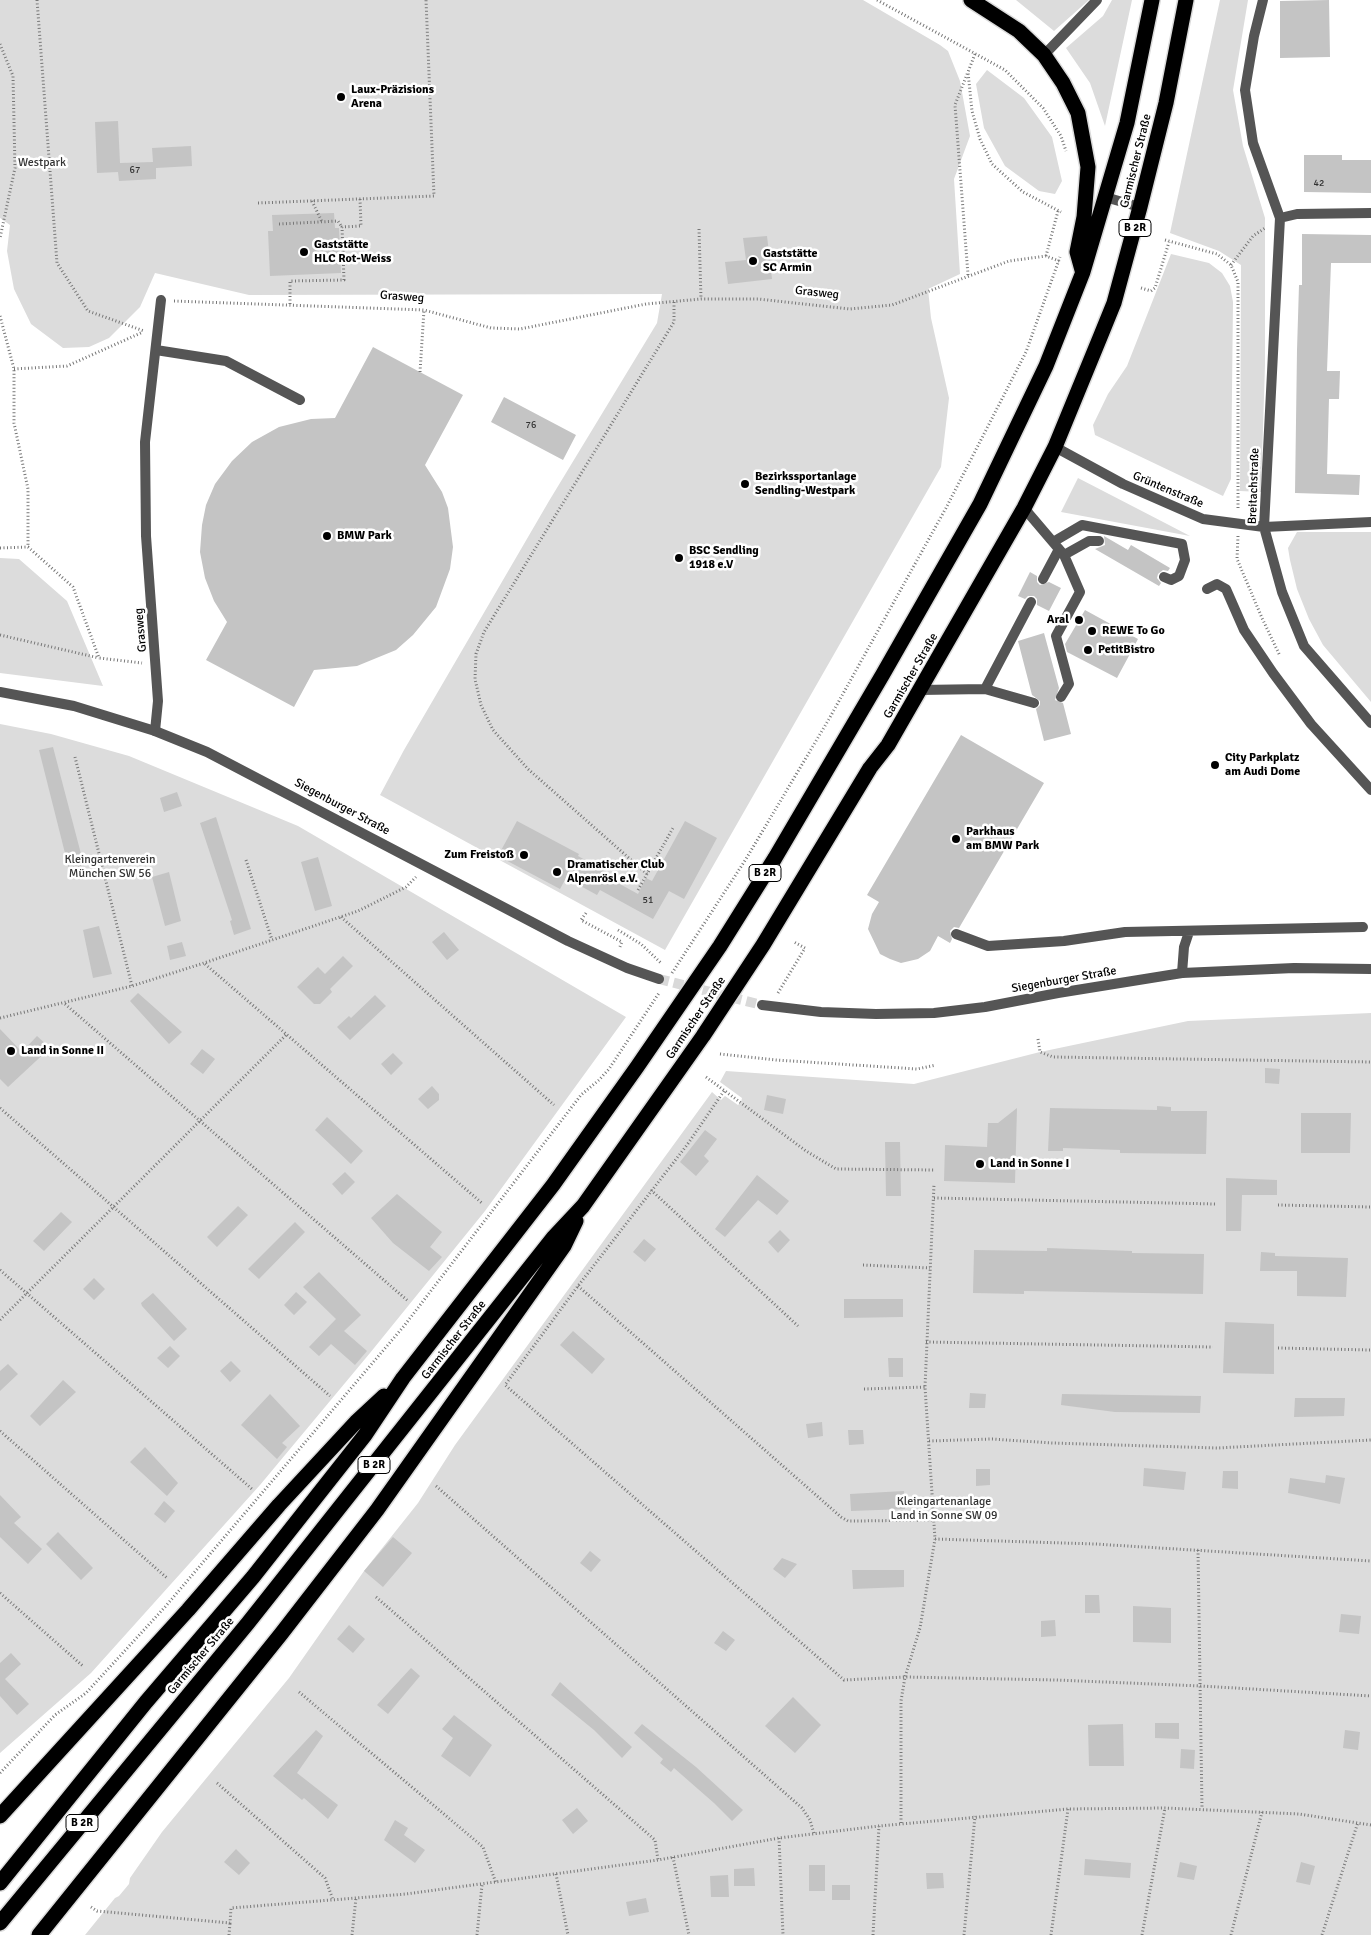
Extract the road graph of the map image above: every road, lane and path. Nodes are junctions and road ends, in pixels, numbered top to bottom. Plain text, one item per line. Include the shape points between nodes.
1 (37, 0) edge
2 (426, 0) edge
3 (877, 0) edge
4 (971, 0) edge
5 (1097, 0) edge
6 (1152, 0) edge
7 (1186, 0) edge
8 (1263, 0) edge
9 (0, 44) edge
10 (975, 54) junction
11 (1044, 56) junction
12 (968, 72) junction
13 (1067, 153) dead end
14 (1105, 197) junction
15 (360, 199) junction
16 (312, 201) junction
17 (258, 204) dead end
18 (1140, 207) junction
19 (1371, 213) edge
20 (1280, 218) junction
21 (322, 222) junction
22 (279, 224) dead end
23 (342, 227) junction
24 (699, 230) dead end
25 (0, 238) edge
26 (1061, 252) dead end
27 (1046, 256) junction
28 (1059, 261) junction
29 (1231, 265) junction
30 (1083, 272) junction
31 (968, 274) junction
32 (1141, 288) dead end
33 (701, 299) junction
34 (161, 300) joint
35 (674, 301) junction
36 (290, 304) junction
37 (424, 310) junction
38 (0, 316) edge
39 (145, 331) junction
40 (158, 331) junction
41 (156, 350) junction
42 (14, 369) junction
43 (420, 372) dead end
44 (300, 400) dead end
45 (1054, 447) junction
46 (1024, 508) junction
47 (1371, 522) edge
48 (1238, 524) junction
49 (1264, 527) junction
50 (1099, 541) dead end
51 (28, 547) junction
52 (0, 548) edge
53 (1059, 548) junction
54 (1164, 576) dead end
55 (1043, 579) dead end
56 (1207, 589) dead end
57 (1031, 602) dead end
58 (0, 635) edge
59 (98, 658) junction
60 (1283, 660) dead end
61 (156, 664) junction
62 (985, 688) junction
63 (920, 690) junction
64 (0, 692) edge
65 (1061, 696) dead end
66 (1034, 703) dead end
67 (1371, 723) edge
68 (156, 731) junction
69 (75, 756) dead end
70 (1371, 790) edge
71 (673, 828) dead end
72 (246, 860) dead end
73 (424, 865) junction
74 (647, 874) junction
75 (638, 890) dead end
76 (586, 913) dead end
77 (341, 917) junction
78 (1363, 927) dead end
79 (618, 930) dead end
80 (1189, 932) junction
81 (956, 934) dead end
82 (272, 940) junction
83 (616, 940) dead end
84 (794, 942) dead end
85 (204, 963) junction
86 (674, 970) junction
87 (1371, 970) edge
88 (1182, 973) junction
89 (664, 981) junction
90 (132, 986) junction
91 (782, 986) dead end
92 (65, 1003) junction
93 (762, 1005) tunnel mouth
94 (0, 1018) edge
95 (286, 1035) junction
96 (1038, 1039) dead end
97 (720, 1054) dead end
98 (1371, 1062) edge
99 (936, 1065) dead end
100 (706, 1077) dead end
101 (724, 1091) junction
102 (554, 1105) dead end
103 (0, 1108) edge
104 (200, 1120) junction
105 (935, 1170) dead end
106 (934, 1184) dead end
107 (651, 1190) junction
108 (934, 1198) junction
109 (483, 1204) dead end
110 (1216, 1204) dead end
111 (1278, 1205) dead end
112 (583, 1206) junction
113 (114, 1207) junction
114 (1371, 1207) edge
115 (863, 1265) dead end
116 (930, 1268) junction
117 (0, 1270) edge
118 (578, 1286) junction
119 (27, 1294) junction
120 (408, 1301) dead end
121 (0, 1320) edge
122 (798, 1326) dead end
123 (926, 1342) junction
124 (1213, 1347) dead end
125 (1278, 1348) dead end
126 (1371, 1350) edge
127 (403, 1378) junction
128 (925, 1387) junction
129 (864, 1389) dead end
130 (330, 1396) dead end
131 (0, 1431) edge
132 (1371, 1440) edge
133 (929, 1441) junction
134 (436, 1486) dead end
135 (252, 1489) dead end
136 (934, 1520) junction
137 (934, 1539) junction
138 (1198, 1550) junction
139 (1371, 1561) edge
140 (167, 1578) dead end
141 (0, 1593) edge
142 (376, 1597) dead end
143 (84, 1667) dead end
144 (905, 1677) junction
145 (1200, 1686) junction
146 (299, 1692) dead end
147 (1371, 1696) edge
148 (0, 1773) edge
149 (217, 1783) dead end
150 (1165, 1808) junction
151 (1068, 1809) junction
152 (1202, 1809) junction
153 (1262, 1812) junction
154 (0, 1816) edge
155 (975, 1816) junction
156 (1358, 1822) junction
157 (901, 1823) junction
158 (1371, 1825) edge
159 (879, 1826) junction
160 (814, 1834) junction
161 (779, 1838) junction
162 (674, 1857) junction
163 (658, 1860) junction
164 (556, 1874) junction
165 (0, 1883) edge
166 (496, 1883) junction
167 (482, 1885) junction
168 (356, 1898) junction
169 (333, 1900) junction
170 (91, 1907) dead end
171 (0, 1922) edge
172 (230, 1923) junction
173 (39, 1935) edge
174 (229, 1935) edge
175 (352, 1935) edge
176 (477, 1935) edge
177 (568, 1935) edge
178 (689, 1935) edge
179 (783, 1935) edge
180 (873, 1935) edge
181 (964, 1935) edge
182 (1052, 1935) edge
183 (1142, 1935) edge
184 (1231, 1935) edge
185 (1322, 1935) edge

1 - 39 path via 57,263 88,311
2 - 15 path via 434,196
3 - 10 path
4 - 11 highway via 1019,31
5 - 11 street
6 - 14 highway, Garmischer Straße / B 2R via 1127,123
7 - 18 highway, Garmischer Straße / B 2R via 1166,103
8 - 20 street via 1245,90 1253,143
9 - 25 path via 13,76 15,168
10 - 12 path
10 - 13 path via 1005,70 1027,91 1061,136
11 - 30 highway via 1078,113 1088,167 1078,252
12 - 27 path via 972,111 992,164 1023,192 1060,211
12 - 31 path via 955,105
14 - 18 street
14 - 30 highway, Garmischer Straße / B 2R
15 - 16 path
15 - 23 path via 361,226
16 - 17 path
16 - 21 path
18 - 45 highway, Garmischer Straße / B 2R via 1114,303
19 - 20 street via 1297,214
20 - 29 path via 1253,236
20 - 49 street, Breitachstraße
21 - 22 path
21 - 23 path via 338,221
23 - 36 path via 344,280 290,281
24 - 33 path
26 - 28 path
27 - 28 path, Grasweg
27 - 31 path, Grasweg via 1009,260
28 - 86 path via 1011,386 869,651 746,859
29 - 32 path via 1217,254 1167,241 1155,288 1151,292
29 - 48 path via 1238,282
30 - 127 highway, Garmischer Straße / B 2R via 1046,366 989,486 775,858 720,946 553,1185
31 - 33 path, Grasweg via 892,305 858,308 758,299
33 - 35 path, Grasweg
34 - 36 path, Grasweg
34 - 40 street, Grasweg
35 - 37 path, Grasweg via 520,329 492,328
35 - 74 path via 674,322 484,632 476,654 475,678 479,696 493,730 528,769
36 - 37 path, Grasweg
37 - 43 path
38 - 42 path
39 - 40 path
39 - 42 path via 67,366
40 - 41 street, Grasweg
41 - 44 street via 226,361
41 - 61 street, Grasweg via 145,442 146,536
42 - 51 path via 14,423 28,488
45 - 46 highway, Garmischer Straße / B 2R
45 - 48 street, Grüntenstraße via 1179,510 1203,519
46 - 53 street
46 - 63 highway, Garmischer Straße / B 2R
47 - 49 street, Grüntenstraße
48 - 49 street, Grüntenstraße
48 - 60 path via 1237,559
49 - 67 street, Breitachstraße via 1282,592 1304,646
50 - 53 street
51 - 52 path
51 - 59 path via 73,587
53 - 54 street via 1082,525 1182,544 1185,560 1179,576 1171,580
53 - 55 street
53 - 65 street via 1080,592 1056,636 1069,684
56 - 70 street via 1217,584 1226,589 1244,630 1273,673 1311,724
57 - 62 street
58 - 59 path
59 - 61 path
61 - 68 street, Grasweg
62 - 63 street
62 - 66 street
63 - 112 highway, Garmischer Straße / B 2R via 752,962
64 - 68 street, Siegenburger Straße via 74,706
68 - 73 street, Siegenburger Straße via 239,768
69 - 90 path
71 - 74 path
72 - 82 path
73 - 77 path via 406,887
73 - 89 street, Siegenburger Straße via 568,941
74 - 75 path
76 - 83 path via 581,920
77 - 82 path
77 - 102 path
78 - 80 street
79 - 86 path via 642,944 661,963
80 - 81 street via 1125,932 1064,941 988,946
80 - 88 street
82 - 85 path
84 - 91 path via 805,948
85 - 90 path
85 - 95 path
86 - 89 path
87 - 88 street, Siegenburger Straße via 1294,968
88 - 93 street, Siegenburger Straße via 934,1013 839,1013
89 - 148 path via 599,1080 581,1095 404,1326 164,1607 86,1693 55,1715
90 - 92 path
92 - 94 path
92 - 104 path
95 - 104 path
95 - 109 path
96 - 98 path via 1040,1052 1053,1057
97 - 99 path via 917,1069
100 - 101 path
101 - 105 path via 806,1152 836,1169
101 - 107 path
103 - 113 path
104 - 113 path
104 - 120 path
106 - 108 path
107 - 118 path
107 - 122 path
108 - 110 path
108 - 116 path
111 - 114 path
112 - 171 highway, Garmischer Straße / B 2R via 553,1238 248,1623
112 - 173 highway via 564,1246 377,1510
113 - 119 path
113 - 130 path
115 - 116 path
116 - 123 path
117 - 119 path
118 - 136 path via 841,1517 848,1521
118 - 144 path via 505,1385 844,1680
119 - 121 path
119 - 135 path
123 - 124 path
123 - 128 path
125 - 126 path
127 - 154 highway via 356,1422 279,1505
127 - 165 highway, Garmischer Straße / B 2R via 365,1435 259,1570 146,1702
128 - 129 path
128 - 133 path
131 - 140 path
132 - 133 path via 1217,1448 992,1439
133 - 136 path
134 - 160 path via 802,1808
136 - 137 path
137 - 138 path
137 - 144 path via 920,1628
138 - 139 path
138 - 145 path
141 - 143 path
142 - 163 path via 654,1840
144 - 145 path
144 - 157 path via 901,1702
145 - 147 path
145 - 152 path
146 - 166 path via 483,1847
149 - 169 path via 325,1878
150 - 151 path
150 - 152 path
150 - 183 path
151 - 155 path
151 - 182 path
152 - 153 path
153 - 156 path
153 - 184 path
155 - 157 path
155 - 181 path
156 - 158 path
156 - 185 path
157 - 159 path
159 - 160 path
159 - 180 path
160 - 161 path
161 - 162 path
161 - 179 path
162 - 163 path
162 - 178 path
163 - 164 path
164 - 166 path
164 - 177 path
166 - 167 path
167 - 168 path
167 - 176 path
168 - 169 path
168 - 175 path
169 - 172 path via 231,1908
170 - 172 path via 96,1911
172 - 174 path

